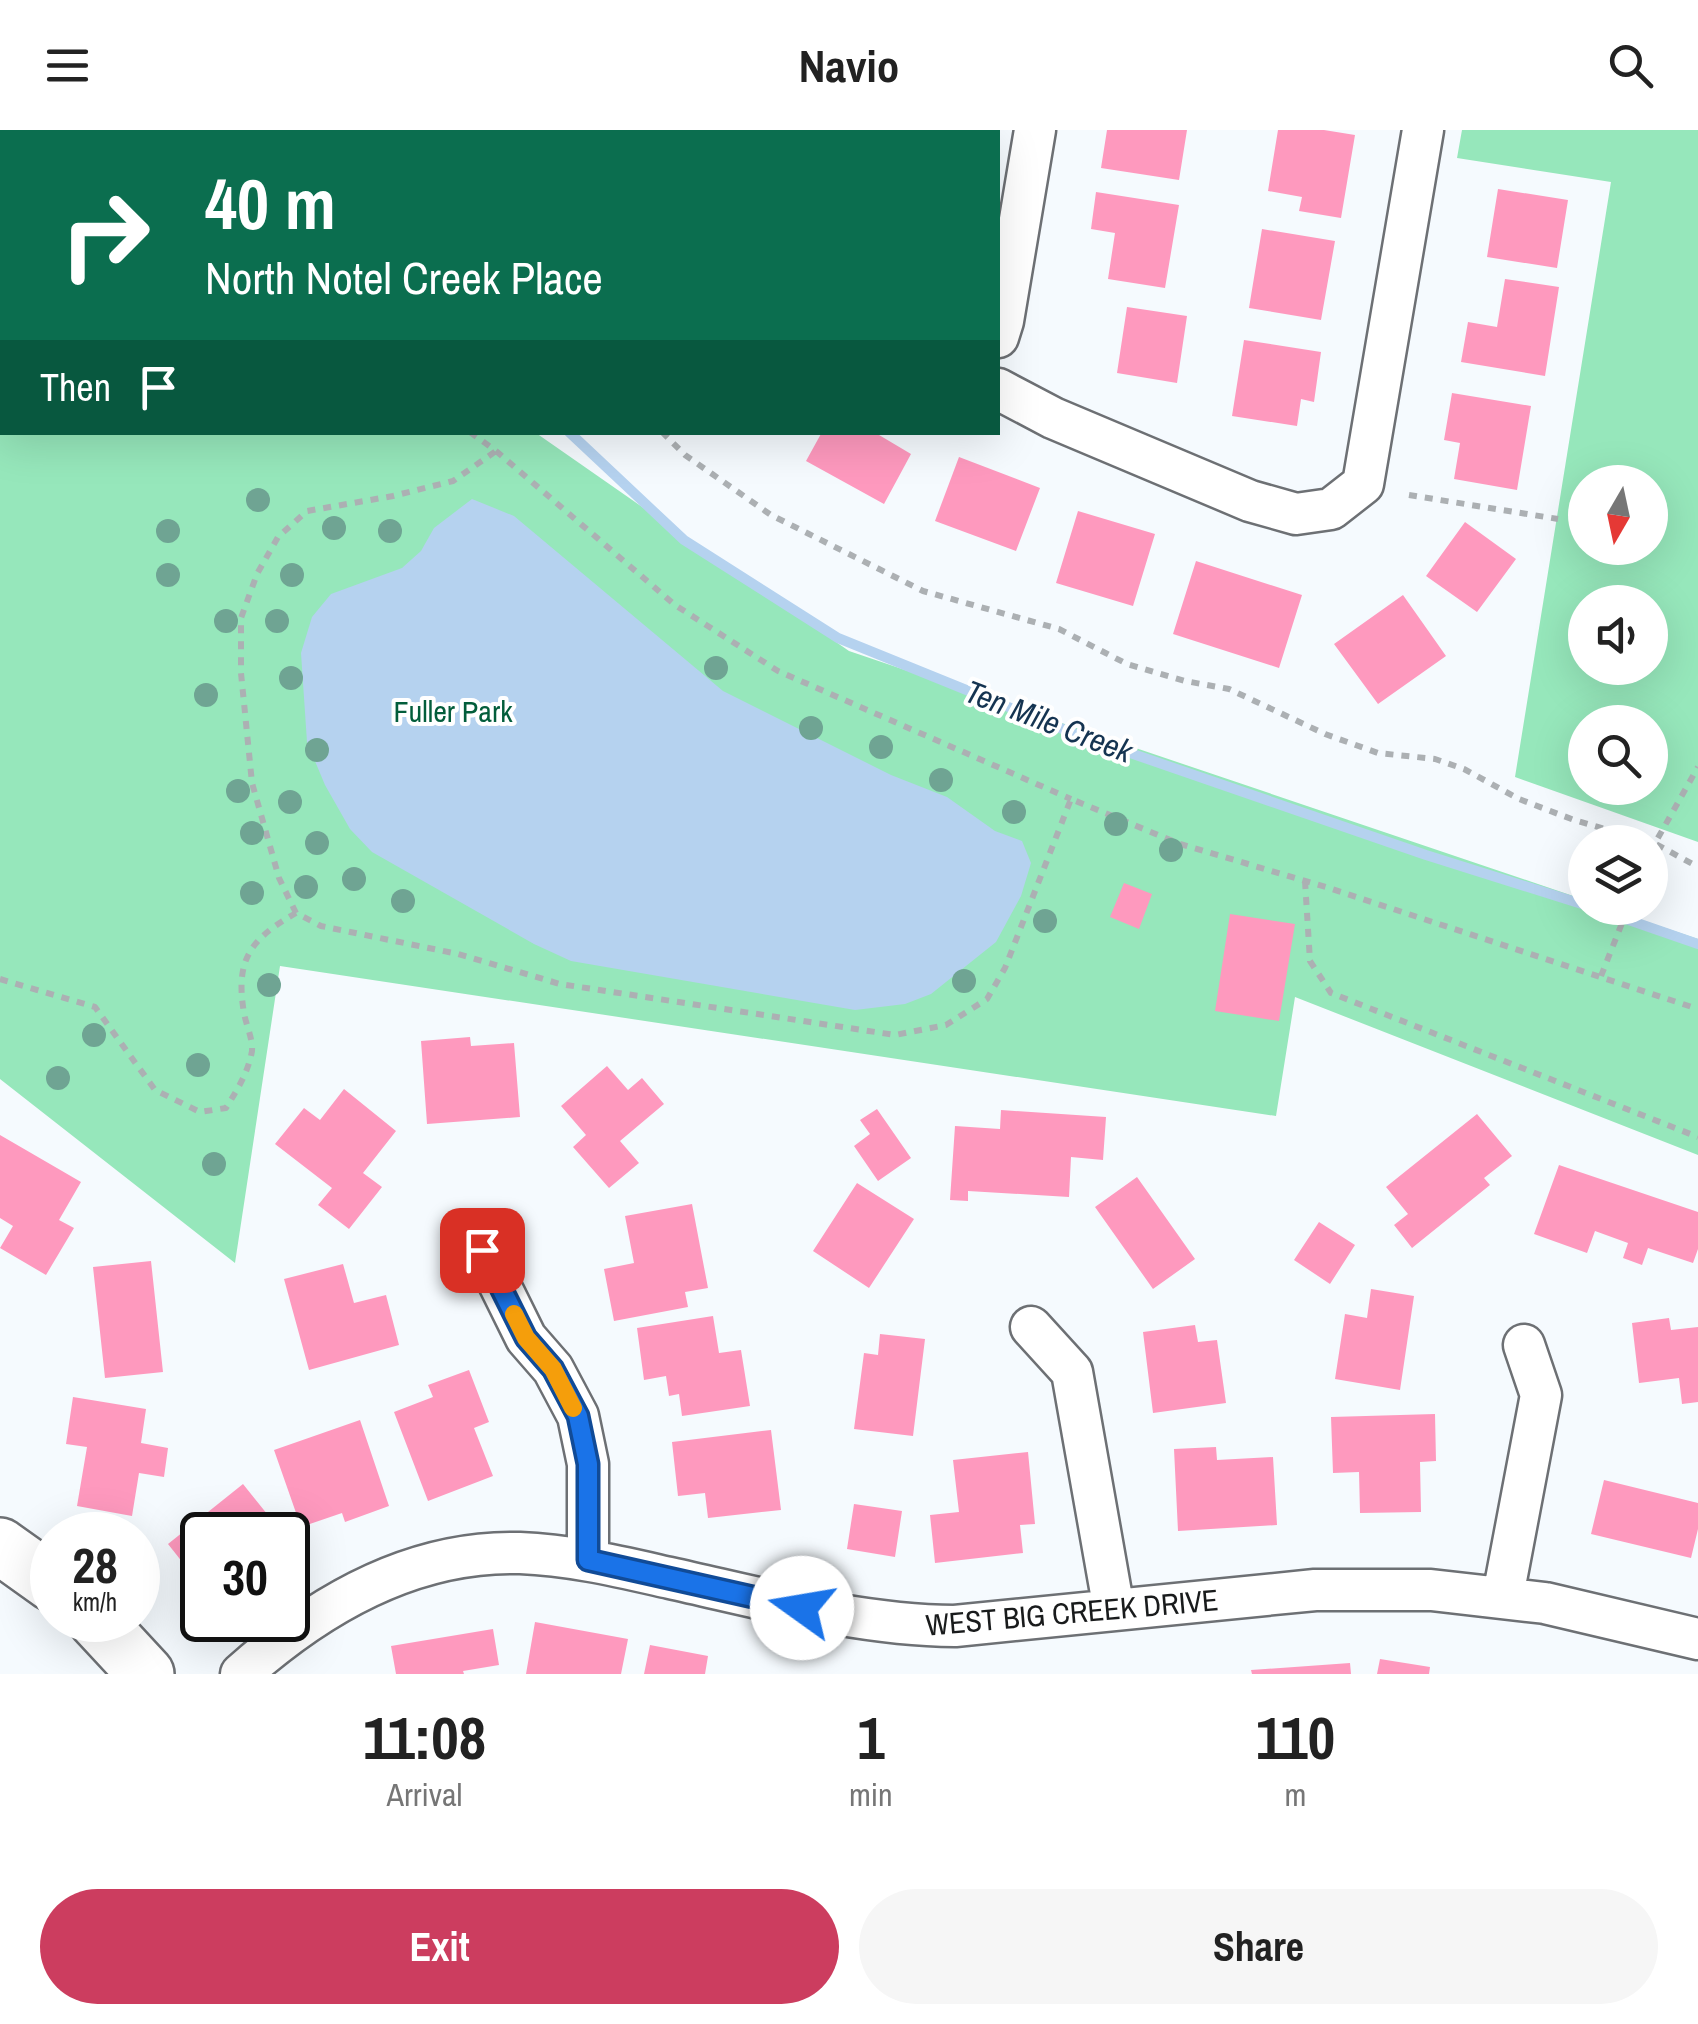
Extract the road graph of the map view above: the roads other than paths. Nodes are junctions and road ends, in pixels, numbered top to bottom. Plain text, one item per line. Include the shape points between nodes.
1 (1035, 130) edge
2 (1422, 130) edge
3 (1000, 331) edge
4 (1000, 389) edge
5 (482, 1250) dead end
6 (1031, 1327) dead end
7 (1524, 1345) dead end
8 (0, 1546) edge
9 (588, 1560) junction
10 (30, 1567) edge
11 (1503, 1596) junction
12 (1114, 1610) junction
13 (1698, 1639) edge
14 (116, 1642) edge
15 (146, 1674) edge
16 (241, 1674) edge

1 - 3 street
2 - 4 street via 1362,484 1331,510 1296,514 1250,501
5 - 9 street via 526,1338 553,1369 578,1416 588,1464
6 - 12 street via 1072,1372
7 - 11 street via 1541,1395
8 - 10 street
9 - 12 street, WEST BIG CREEK DRIVE via 876,1622 955,1626
9 - 16 street, WEST BIG CREEK DRIVE via 519,1553 403,1572 315,1615
11 - 12 street, WEST BIG CREEK DRIVE via 1315,1590
11 - 13 street, WEST BIG CREEK DRIVE
14 - 15 street

